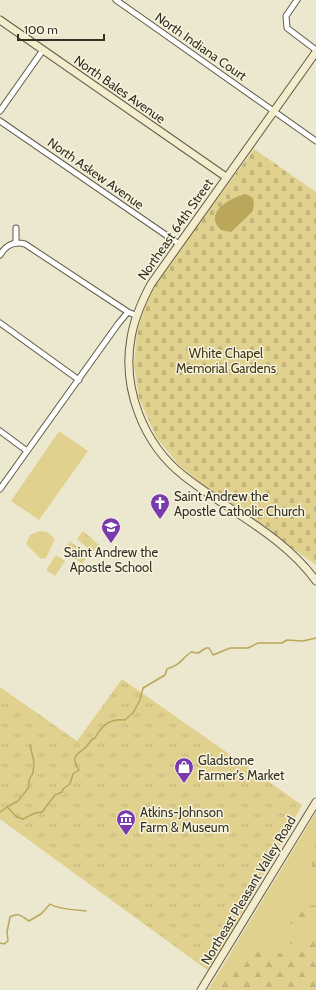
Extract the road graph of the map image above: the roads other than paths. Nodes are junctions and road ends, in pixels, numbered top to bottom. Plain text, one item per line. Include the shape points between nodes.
1 (116, 0) edge
2 (297, 0) edge
3 (0, 20) edge
4 (43, 50) junction
5 (316, 51) edge
6 (0, 111) edge
7 (274, 111) junction
8 (0, 121) edge
9 (316, 141) edge
10 (226, 177) junction
11 (16, 228) dead end
12 (16, 243) junction
13 (179, 244) junction
14 (0, 255) edge
15 (128, 312) junction
16 (137, 316) junction
17 (0, 323) edge
18 (79, 380) junction
19 (0, 431) edge
20 (27, 451) junction
21 (0, 489) edge
22 (316, 581) edge
23 (316, 802) edge
24 (201, 990) edge

1 - 7 street, North Indiana Court
2 - 5 street via 286,16 287,28
3 - 4 street, North Bales Avenue
4 - 6 street
4 - 10 street, North Bales Avenue
5 - 7 street, Northeast 64th Street
7 - 9 street, North Indiana Court
7 - 10 street, Northeast 64th Street
8 - 13 street, North Askew Avenue
10 - 13 street, Northeast 64th Street
11 - 12 street
12 - 14 street via 5,248
12 - 15 street via 25,244
13 - 16 street, Northeast 64th Street via 151,284
15 - 16 street
15 - 18 street
16 - 22 street, Northeast 64th Street via 129,359 132,394 158,449 184,476 291,553
17 - 18 street
18 - 20 street
19 - 20 street
20 - 21 street
23 - 24 street, Northeast Pleasant Valley Road

